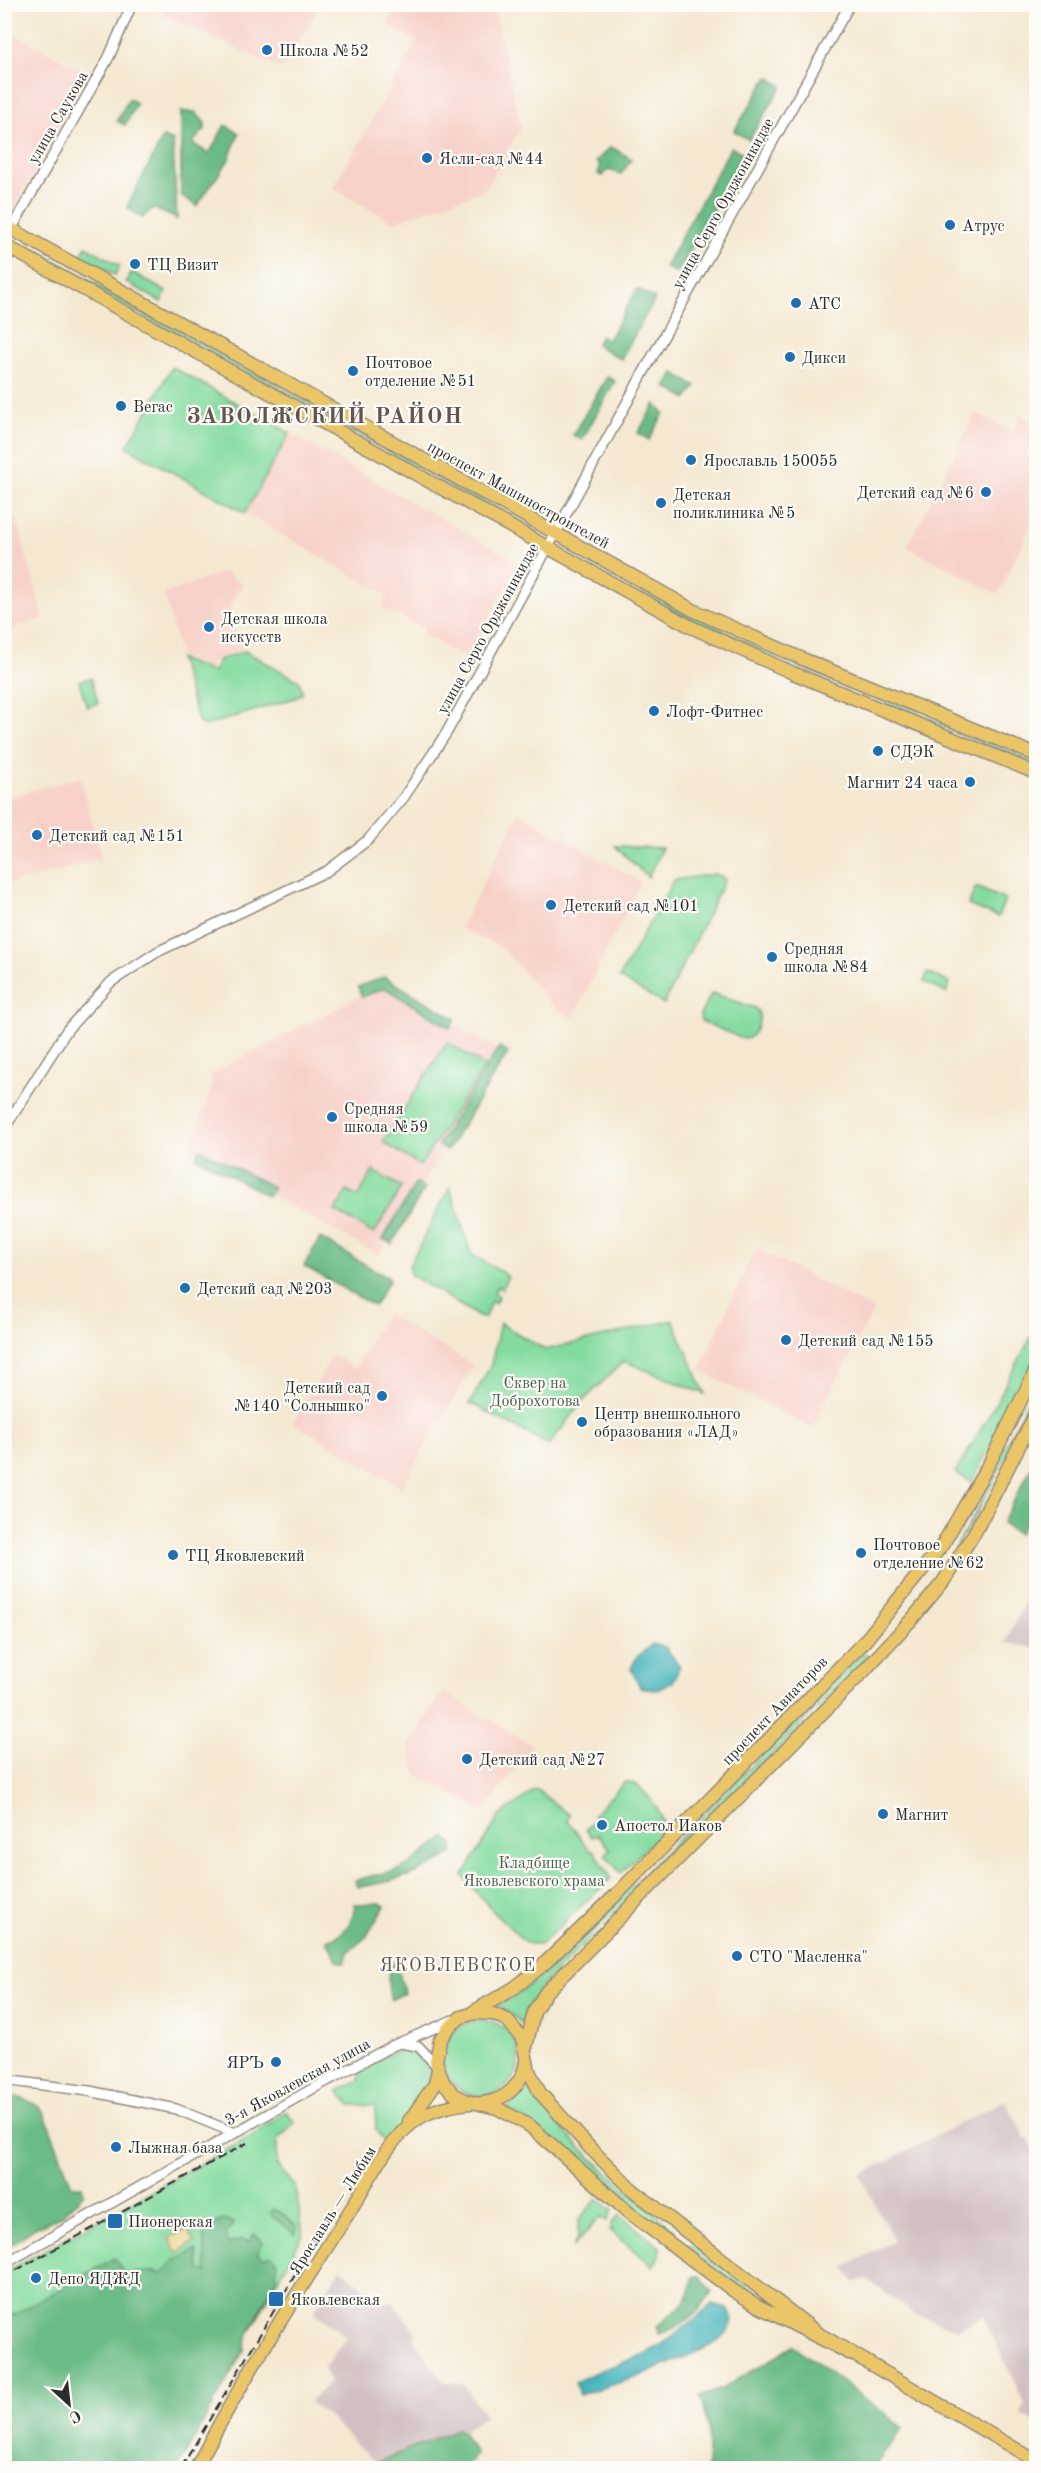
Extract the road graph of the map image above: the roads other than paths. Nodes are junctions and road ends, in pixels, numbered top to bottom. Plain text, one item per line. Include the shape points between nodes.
1 (132, 4) edge
2 (850, 4) edge
3 (8, 227) edge
4 (4, 244) edge
5 (556, 534) junction
6 (548, 549) junction
7 (1036, 755) edge
8 (1036, 773) edge
9 (4, 1128) edge
10 (1036, 1370) edge
11 (1036, 1413) edge
12 (464, 2016) junction
13 (392, 2046) junction
14 (526, 2054) junction
15 (437, 2068) junction
16 (4, 2080) edge
17 (477, 2102) junction
18 (235, 2133) junction
19 (399, 2137) junction
20 (4, 2264) edge
21 (849, 2353) junction
22 (1036, 2461) edge
23 (196, 2469) edge

1 - 3 street, улица Саукова via 109,57
2 - 5 street, улица Серго Орджоникидзе
3 - 4 street, улица Саукова
3 - 5 main road, проспект Машиностроителей
4 - 6 main road, проспект Машиностроителей
5 - 6 street, улица Серго Орджоникидзе
5 - 7 main road, проспект Машиностроителей via 732,628
6 - 8 main road, проспект Машиностроителей via 734,647
6 - 9 street, улица Серго Орджоникидзе via 437,749 377,831 317,877 157,952 111,982 78,1015
10 - 12 main road, проспект Авиаторов via 943,1544 864,1642 544,1964 514,1988
11 - 14 main road via 975,1532 943,1582 864,1671 546,1992 529,2027
12 - 13 street, 3-я Яковлевская улица
12 - 14 main road via 484,2013 507,2020 518,2031
12 - 15 main road via 440,2040
13 - 15 street, 3-я Яковлевская улица via 405,2042 418,2046
13 - 18 street, 3-я Яковлевская улица
14 - 17 main road via 522,2078 512,2091 496,2100
14 - 21 main road via 531,2077 543,2098 618,2176 717,2257
15 - 17 main road via 448,2088 460,2098
15 - 19 main road via 435,2084
16 - 18 street via 89,2091 176,2109
17 - 19 main road, Ярославль — Любим via 431,2112 411,2123
17 - 21 main road via 530,2126 649,2229 745,2298
18 - 20 street, 3-я Яковлевская улица
19 - 23 main road, Ярославль — Любим via 315,2266
21 - 22 main road

